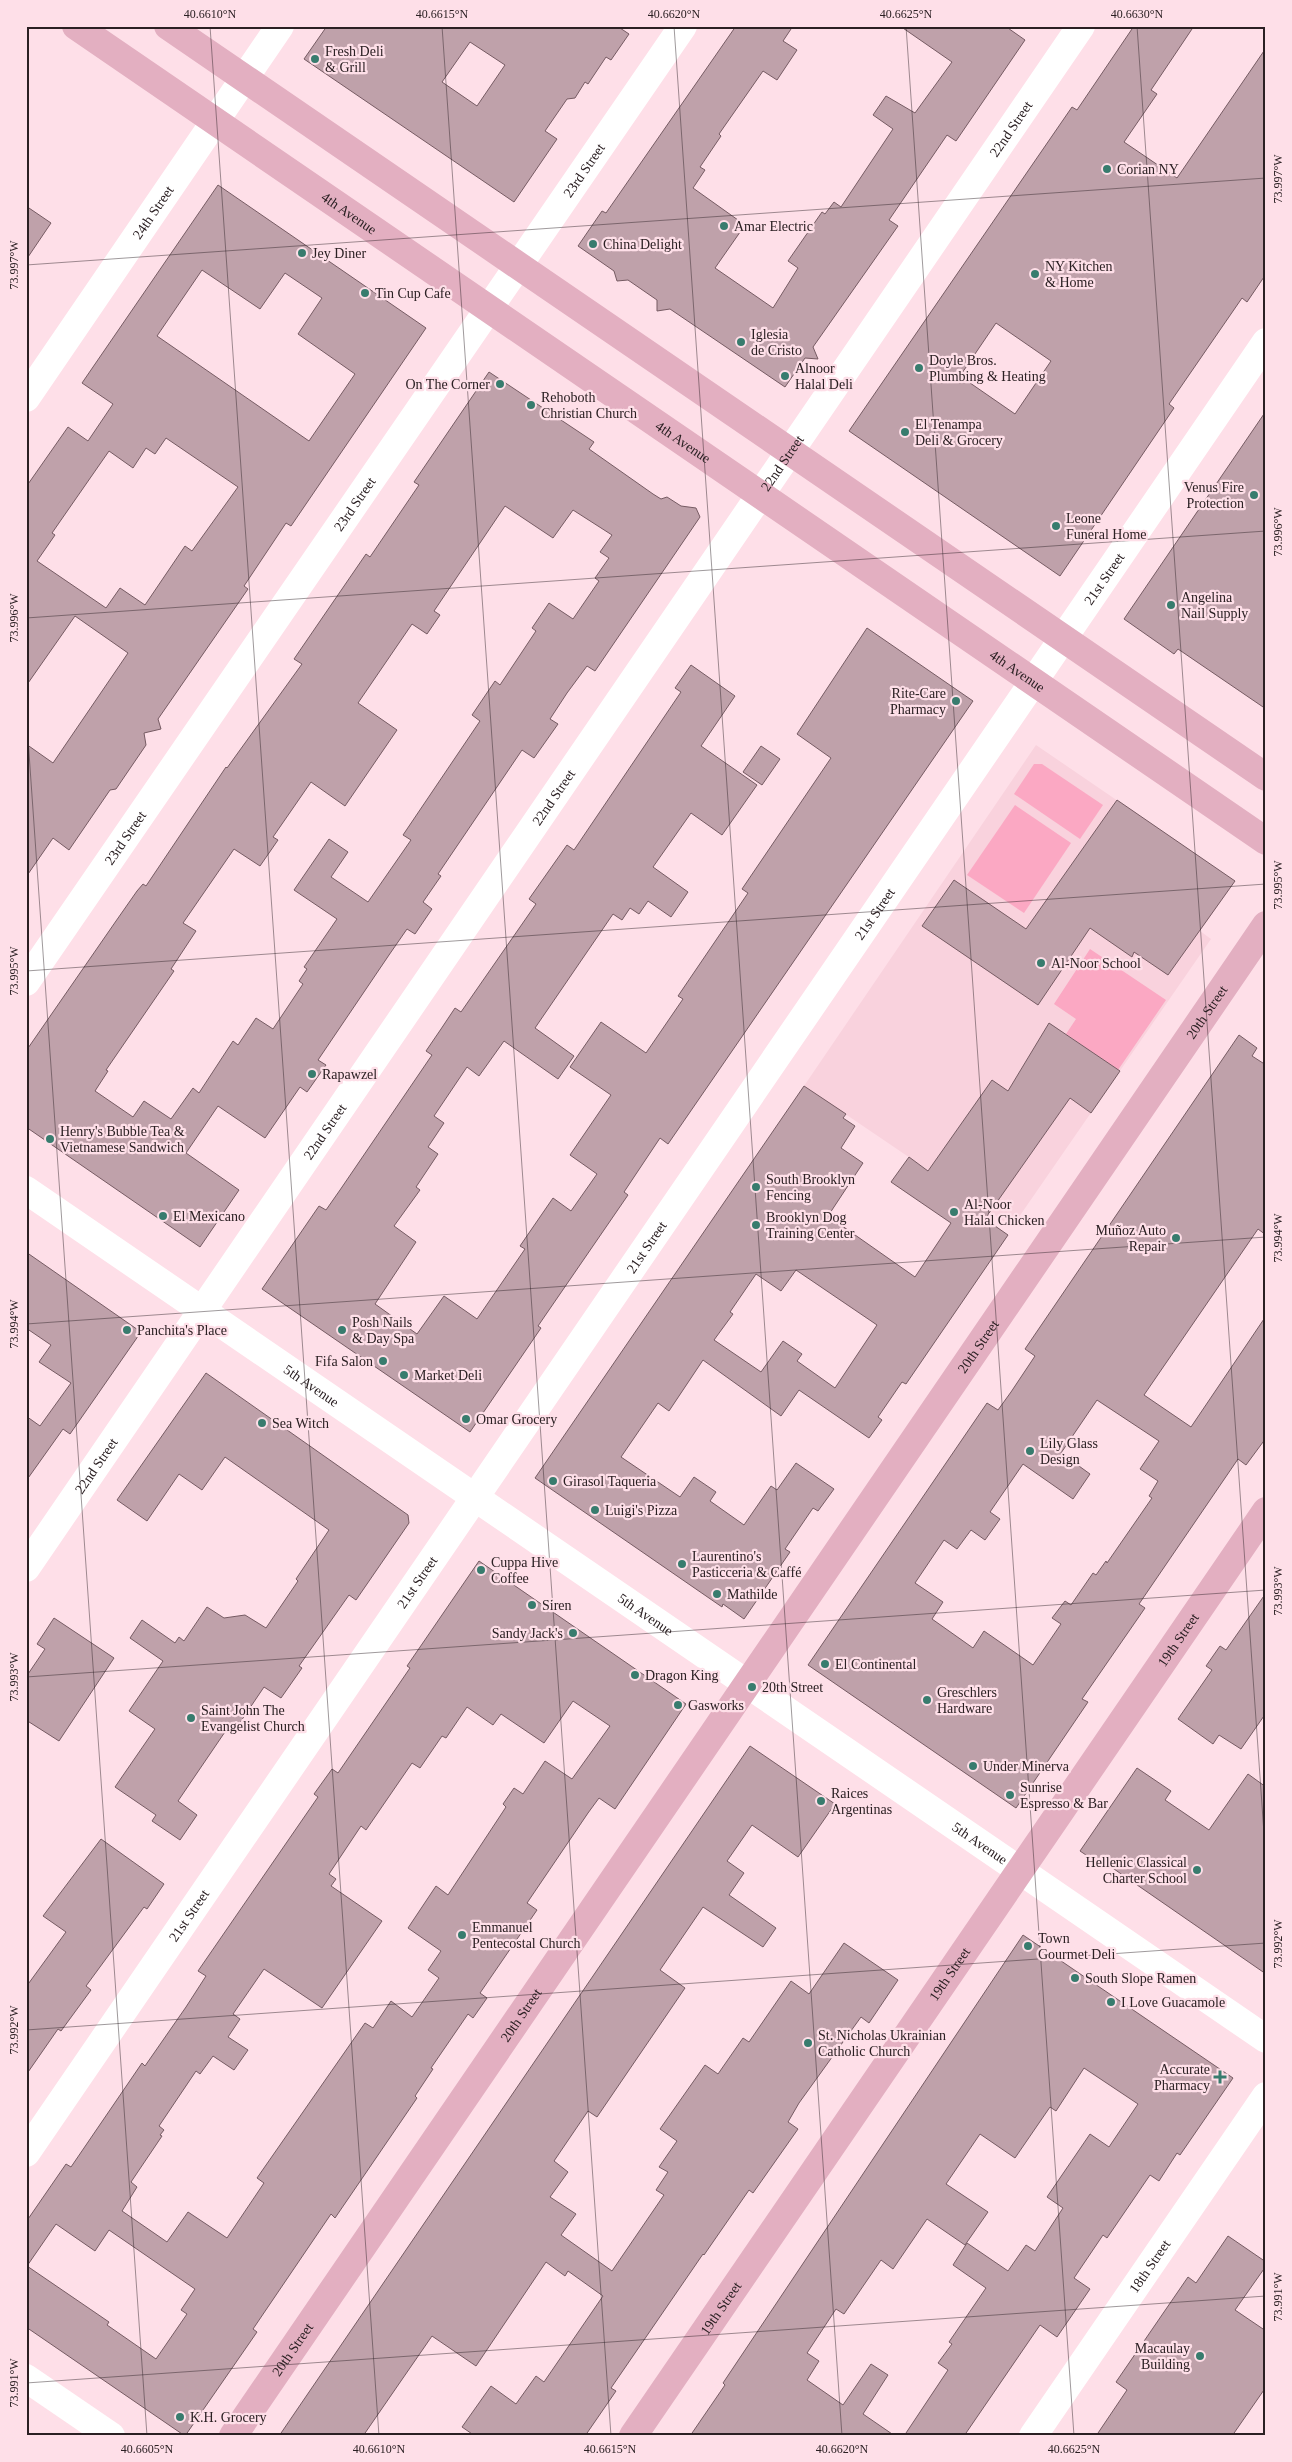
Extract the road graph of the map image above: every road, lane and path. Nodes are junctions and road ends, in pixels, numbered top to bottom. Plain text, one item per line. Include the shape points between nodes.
1 (76, 26) edge
2 (168, 26) edge
3 (280, 26) edge
4 (683, 26) edge
5 (1081, 26) edge
6 (244, 78) junction
7 (215, 121) junction
8 (518, 266) junction
9 (489, 309) junction
10 (1266, 342) edge
11 (26, 398) edge
12 (790, 452) junction
13 (760, 495) junction
14 (1064, 639) junction
15 (1034, 683) junction
16 (1266, 777) edge
17 (1266, 841) edge
18 (1266, 926) edge
19 (26, 982) edge
20 (26, 1190) edge
21 (203, 1310) junction
22 (475, 1498) junction
23 (1266, 1511) edge
24 (26, 1568) edge
25 (748, 1684) junction
26 (1020, 1871) junction
27 (1266, 2039) edge
28 (1266, 2096) edge
29 (26, 2152) edge
30 (26, 2378) edge
31 (26, 2395) edge
32 (86, 2436) edge
33 (111, 2436) edge
34 (232, 2436) edge
35 (633, 2436) edge
36 (1033, 2436) edge

1 - 7 main road, 4th Avenue
2 - 6 main road
3 - 6 street, 24th Street
4 - 8 street, 23rd Street
5 - 12 street, 22nd Street
6 - 7 street, 24th Street
6 - 8 main road
7 - 9 main road, 4th Avenue
7 - 11 street, 24th Street
8 - 9 street, 23rd Street
8 - 12 main road
9 - 13 main road, 4th Avenue
9 - 19 street, 23rd Street
10 - 14 street, 21st Street
12 - 13 street, 22nd Street
12 - 14 main road
13 - 15 main road, 4th Avenue
13 - 21 street, 22nd Street
14 - 15 street, 21st Street
14 - 16 main road
15 - 17 main road, 4th Avenue
15 - 22 street, 21st Street
18 - 25 main road, 20th Street
20 - 21 street, 5th Avenue
21 - 22 street, 5th Avenue
21 - 24 street, 22nd Street
22 - 25 street, 5th Avenue
22 - 29 street, 21st Street
23 - 26 main road, 19th Street
25 - 26 street, 5th Avenue
25 - 34 main road, 20th Street
26 - 27 street, 5th Avenue
26 - 35 main road, 19th Street
28 - 36 street, 18th Street
30 - 33 street
31 - 32 street

